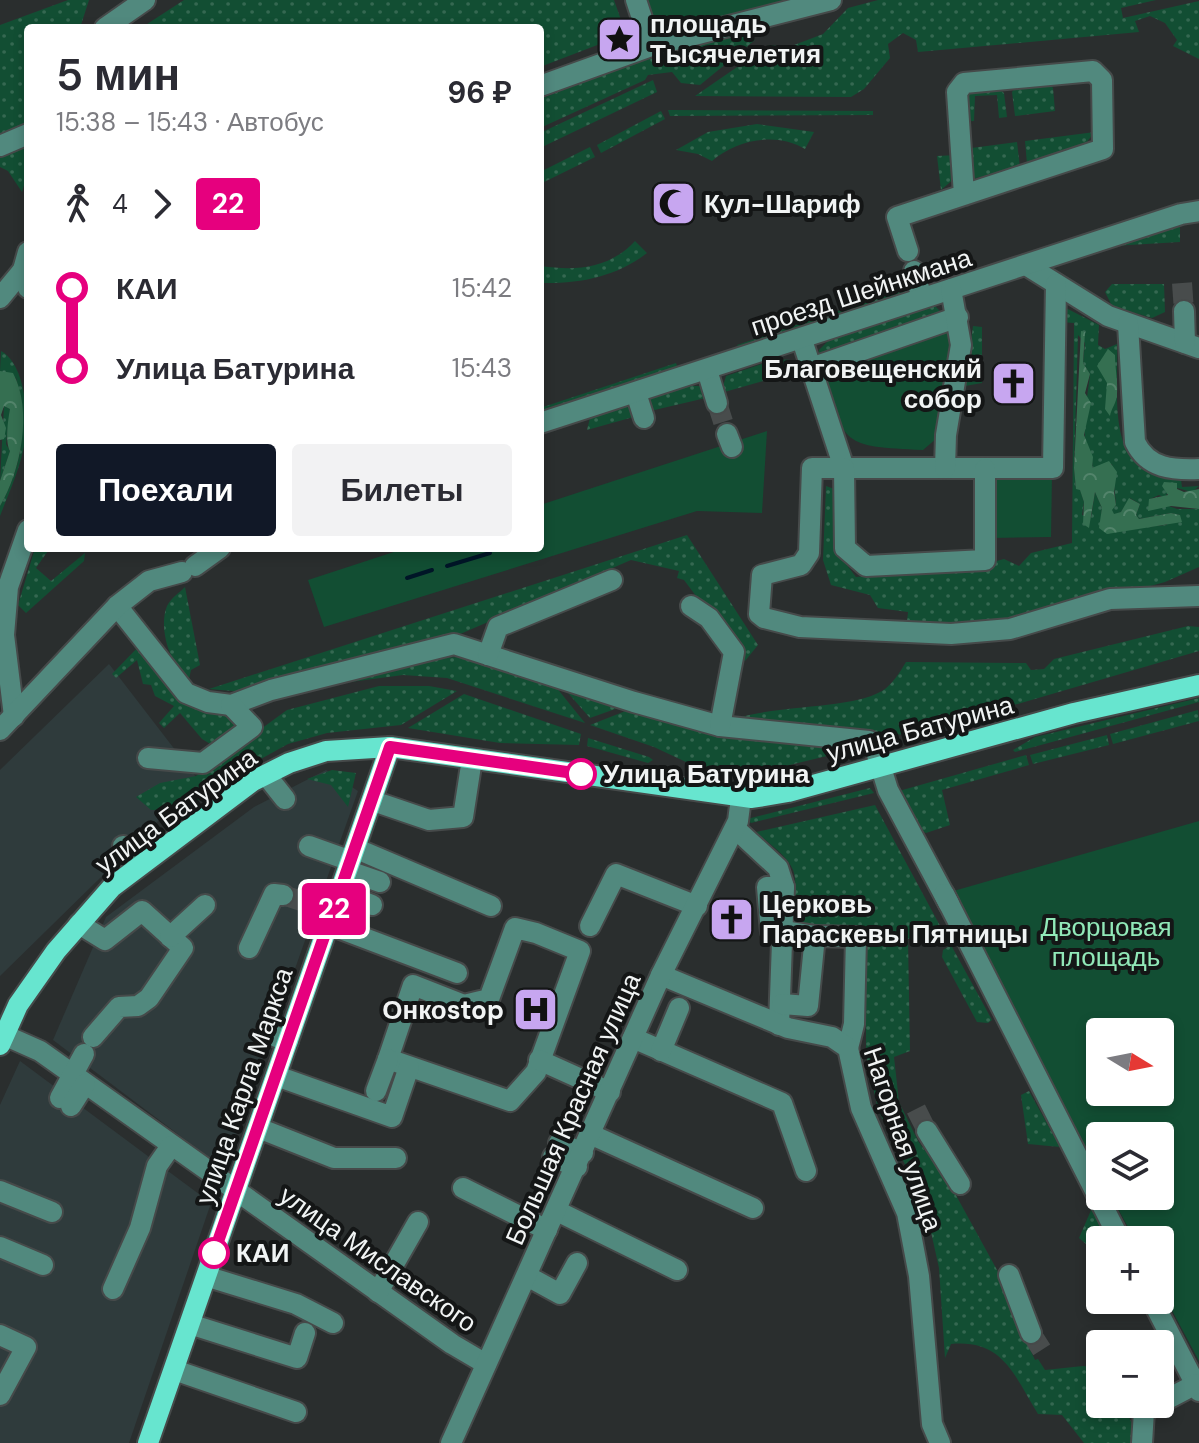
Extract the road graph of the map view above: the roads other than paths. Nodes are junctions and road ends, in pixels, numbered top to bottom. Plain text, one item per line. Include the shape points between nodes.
1 (145, 0) edge
2 (636, 0) edge
3 (831, 0) edge
4 (111, 24) edge
5 (651, 46) junction
6 (544, 85) edge
7 (24, 136) edge
8 (0, 146) edge
9 (964, 195) junction
10 (1199, 211) edge
11 (1026, 265) junction
12 (24, 272) edge
13 (1056, 284) junction
14 (951, 289) junction
15 (0, 298) edge
16 (922, 298) junction
17 (1184, 311) tunnel mouth
18 (958, 317) junction
19 (1128, 324) junction
20 (802, 340) junction
21 (1192, 345) edge
22 (811, 368) junction
23 (707, 370) junction
24 (636, 393) junction
25 (717, 403) tunnel mouth
26 (644, 418) dead end
27 (544, 422) edge
28 (844, 468) junction
29 (945, 468) junction
30 (985, 469) junction
31 (1199, 469) edge
32 (24, 541) edge
33 (214, 552) edge
34 (612, 580) dead end
35 (1199, 596) edge
36 (117, 606) junction
37 (691, 606) dead end
38 (2, 636) edge
39 (488, 655) junction
40 (1199, 685) edge
41 (231, 705) junction
42 (7, 723) edge
43 (720, 726) junction
44 (396, 748) junction
45 (148, 758) dead end
46 (472, 759) junction
47 (881, 767) junction
48 (266, 775) junction
49 (741, 798) junction
50 (285, 799) dead end
51 (382, 804) junction
52 (739, 832) dead end
53 (123, 846) dead end
54 (309, 846) dead end
55 (393, 851) dead end
56 (360, 857) junction
57 (140, 865) junction
58 (380, 882) dead end
59 (283, 895) dead end
60 (349, 896) junction
61 (205, 905) dead end
62 (372, 905) dead end
63 (491, 906) dead end
64 (697, 906) junction
65 (330, 916) junction
66 (79, 924) junction
67 (590, 926) dead end
68 (778, 932) junction
69 (815, 936) junction
70 (170, 937) junction
71 (249, 948) dead end
72 (422, 959) junction
73 (457, 973) dead end
74 (661, 975) junction
75 (413, 985) junction
76 (782, 1004) junction
77 (679, 1008) dead end
78 (779, 1025) junction
79 (266, 1033) dead end
80 (1, 1036) edge
81 (633, 1038) junction
82 (288, 1041) junction
83 (661, 1051) junction
84 (850, 1058) junction
85 (388, 1059) junction
86 (539, 1060) junction
87 (409, 1067) junction
88 (285, 1079) junction
89 (79, 1080) junction
90 (376, 1091) dead end
91 (610, 1092) junction
92 (66, 1102) dead end
93 (266, 1131) junction
94 (927, 1131) tunnel mouth
95 (168, 1136) junction
96 (556, 1150) dead end
97 (584, 1151) junction
98 (396, 1158) dead end
99 (806, 1171) dead end
100 (960, 1184) dead end
101 (463, 1188) dead end
102 (0, 1191) edge
103 (239, 1195) junction
104 (753, 1208) dead end
105 (557, 1211) junction
106 (52, 1212) dead end
107 (418, 1222) dead end
108 (1113, 1226) edge
109 (547, 1230) junction
110 (0, 1247) edge
111 (577, 1263) dead end
112 (43, 1265) dead end
113 (677, 1270) dead end
114 (1009, 1275) dead end
115 (527, 1276) junction
116 (215, 1279) junction
117 (113, 1289) dead end
118 (378, 1292) junction
119 (1159, 1314) edge
120 (333, 1323) dead end
121 (199, 1327) junction
122 (305, 1333) dead end
123 (1031, 1333) tunnel mouth
124 (0, 1335) edge
125 (486, 1364) junction
126 (183, 1373) junction
127 (1197, 1388) edge
128 (0, 1395) edge
129 (1174, 1401) edge
130 (296, 1412) dead end
131 (1144, 1418) edge
132 (148, 1443) edge
133 (160, 1443) edge
134 (451, 1443) edge
135 (940, 1443) edge
136 (1142, 1443) edge

1 - 4 street
2 - 5 street
3 - 5 street
5 - 6 street
7 - 8 street
9 - 9 street via 957,92 964,83 1093,71 1102,80 1103,149
9 - 16 street via 897,217
10 - 11 street, проезд Шейнкмана
11 - 13 street
11 - 14 street, проезд Шейнкмана
12 - 15 street
13 - 19 street
13 - 30 street via 1053,468
14 - 16 street, проезд Шейнкмана
14 - 18 street
16 - 20 street, проезд Шейнкмана
17 - 21 street
18 - 22 street
18 - 29 street via 961,345
19 - 21 street
19 - 31 street via 1135,442 1160,467
20 - 22 street
20 - 23 street, проезд Шейнкмана
22 - 28 street
23 - 24 street, проезд Шейнкмана
23 - 25 street
24 - 26 street
24 - 27 street, проезд Шейнкмана
28 - 29 street
28 - 30 street via 845,548 866,566 985,560
28 - 35 street via 812,468 809,553 801,565 762,575 759,614 764,618 800,627 951,634 1010,629 1110,599
29 - 30 street
32 - 38 street via 8,587
33 - 36 street via 189,569 149,581
34 - 39 street via 498,627
36 - 41 street via 186,693
36 - 42 street
37 - 43 street via 709,618 734,652
38 - 42 street
39 - 41 street via 454,644
39 - 43 street
40 - 47 main road, улица Батурина via 1074,713
41 - 45 street via 252,727 203,763
43 - 47 street via 869,741
44 - 46 main road, улица Батурина
44 - 48 main road, улица Батурина via 326,751
44 - 51 main road, улица Карла Маркса
44 - 56 main road, улица Карла Маркса
46 - 49 main road, улица Батурина
46 - 51 street via 463,817 429,820
47 - 49 main road, улица Батурина via 788,792
47 - 108 street via 888,790
48 - 50 street
48 - 57 main road, улица Батурина
49 - 64 street, Большая Красная улица via 738,821
51 - 56 main road, улица Карла Маркса
52 - 68 street via 778,868 784,887
53 - 57 street
54 - 56 street
55 - 56 street
56 - 58 street
56 - 60 main road, улица Карла Маркса
56 - 63 street
56 - 65 main road, улица Карла Маркса
57 - 66 main road, улица Батурина
59 - 71 street via 274,894
60 - 62 street
60 - 65 main road, улица Карла Маркса
61 - 70 street
64 - 67 street via 616,874
64 - 74 street, Большая Красная улица
65 - 72 street
65 - 82 main road, улица Карла Маркса
65 - 88 main road, улица Карла Маркса
66 - 70 street via 105,940 142,911
66 - 80 main road, улица Батурина
68 - 69 street
68 - 76 street
69 - 76 street via 808,1006
69 - 84 street via 856,937
70 - 89 street via 183,948 149,998 138,1006 119,1007 88,1046
72 - 73 street
72 - 75 street
74 - 78 street, Нагорная улица
74 - 81 street, Большая Красная улица
75 - 85 street
75 - 86 street via 464,1005 489,999 515,928 580,951
76 - 78 street
77 - 83 street
78 - 84 street, Нагорная улица via 832,1037
79 - 82 street
80 - 89 street, улица Миславского via 40,1051
81 - 83 street
81 - 91 street, Большая Красная улица
82 - 103 main road, улица Карла Маркса
83 - 99 street via 782,1103
84 - 135 street, Нагорная улица via 861,1108 907,1213 919,1276 932,1424
85 - 87 street
85 - 90 street
86 - 87 street via 536,1072 510,1101
86 - 91 street
87 - 88 street via 392,1117
88 - 93 main road, улица Карла Маркса
89 - 92 street
89 - 95 street, улица Миславского via 134,1107
91 - 97 street, Большая Красная улица
93 - 98 street via 334,1158
93 - 103 main road, улица Карла Маркса
94 - 100 street
95 - 103 street, улица Миславского
95 - 117 street via 140,1228
96 - 97 street
97 - 104 street
97 - 105 street, Большая Красная улица
101 - 109 street
102 - 106 street
103 - 116 main road, улица Карла Маркса
103 - 118 street, улица Миславского
103 - 132 main road, улица Карла Маркса
105 - 109 street, Большая Красная улица
105 - 113 street
107 - 118 street
109 - 115 street, Большая Красная улица
110 - 112 street
111 - 115 street via 560,1294
114 - 123 street
115 - 125 street, Большая Красная улица
116 - 120 street via 296,1304
116 - 121 main road, улица Карла Маркса
118 - 125 street, улица Миславского
119 - 127 street
121 - 122 street via 297,1358
121 - 126 main road, улица Карла Маркса
124 - 128 street via 26,1347
125 - 134 street, Большая Красная улица
126 - 130 street
126 - 133 main road, улица Карла Маркса
127 - 129 street
131 - 136 street

